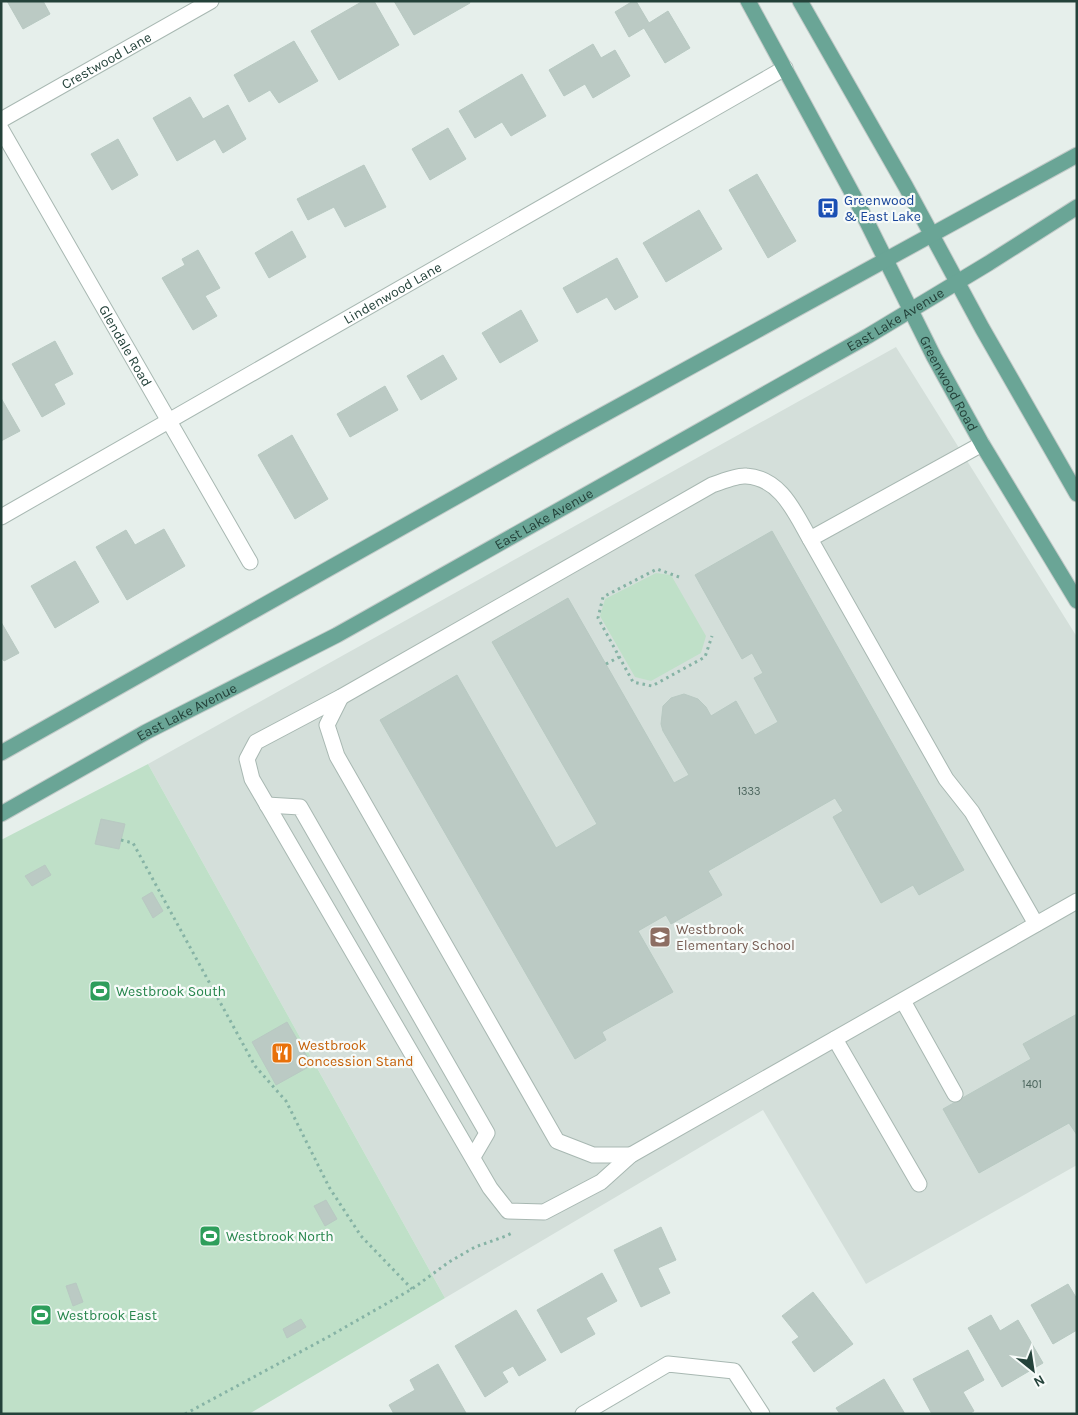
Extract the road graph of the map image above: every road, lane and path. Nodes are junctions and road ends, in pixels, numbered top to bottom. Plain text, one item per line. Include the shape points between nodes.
1 (211, 1) edge
2 (748, 1) edge
3 (800, 1) edge
4 (785, 68) junction
5 (1, 120) edge
6 (1, 129) edge
7 (1077, 155) edge
8 (1077, 207) edge
9 (932, 234) junction
10 (885, 259) junction
11 (958, 283) junction
12 (911, 311) junction
13 (169, 420) junction
14 (982, 444) junction
15 (1077, 494) edge
16 (1, 517) edge
17 (810, 539) junction
18 (250, 562) dead end
19 (679, 577) dead end
20 (1077, 601) edge
21 (712, 636) dead end
22 (620, 657) junction
23 (606, 664) dead end
24 (341, 698) junction
25 (1, 753) edge
26 (267, 805) junction
27 (1, 814) edge
28 (121, 840) dead end
29 (1077, 901) edge
30 (1036, 924) junction
31 (903, 1001) junction
32 (835, 1039) junction
33 (955, 1094) dead end
34 (631, 1154) junction
35 (473, 1157) junction
36 (919, 1184) dead end
37 (544, 1212) junction
38 (412, 1289) junction
39 (185, 1414) edge
40 (582, 1414) edge
41 (762, 1414) edge

1 - 5 street, Crestwood Lane
2 - 4 main road, Greenwood Road
3 - 9 main road
4 - 10 main road, Greenwood Road
4 - 13 street, Lindenwood Lane
6 - 13 street, Glendale Road
7 - 9 main road
8 - 11 main road, East Lake Avenue
9 - 10 main road
9 - 11 main road
10 - 12 main road, Greenwood Road
10 - 25 main road via 559,438
11 - 12 main road, East Lake Avenue
11 - 15 main road
12 - 14 main road, Greenwood Road
12 - 27 main road, East Lake Avenue via 337,635 146,732
13 - 16 street, Lindenwood Lane
13 - 18 street, Glendale Road
14 - 17 street
14 - 20 main road, Greenwood Road
17 - 24 street via 786,497 768,482 745,475 712,485
17 - 30 street via 946,779 972,812
19 - 22 path via 657,569 603,597 598,618
21 - 22 path via 705,656 652,686 634,682
22 - 23 path
24 - 26 street via 256,742 247,759 252,779
24 - 34 street via 327,725 337,756 557,1141 593,1155
26 - 35 street
26 - 35 street via 300,807 486,1132
28 - 38 path via 133,843 255,1066 286,1101 329,1187 361,1236
29 - 30 street
30 - 31 street
31 - 32 street
31 - 33 street
32 - 34 street
32 - 36 street
34 - 37 street via 601,1182
35 - 37 street via 490,1188 508,1211
37 - 38 path via 506,1236 475,1247 449,1262
38 - 39 path
40 - 41 street via 668,1364 734,1371

